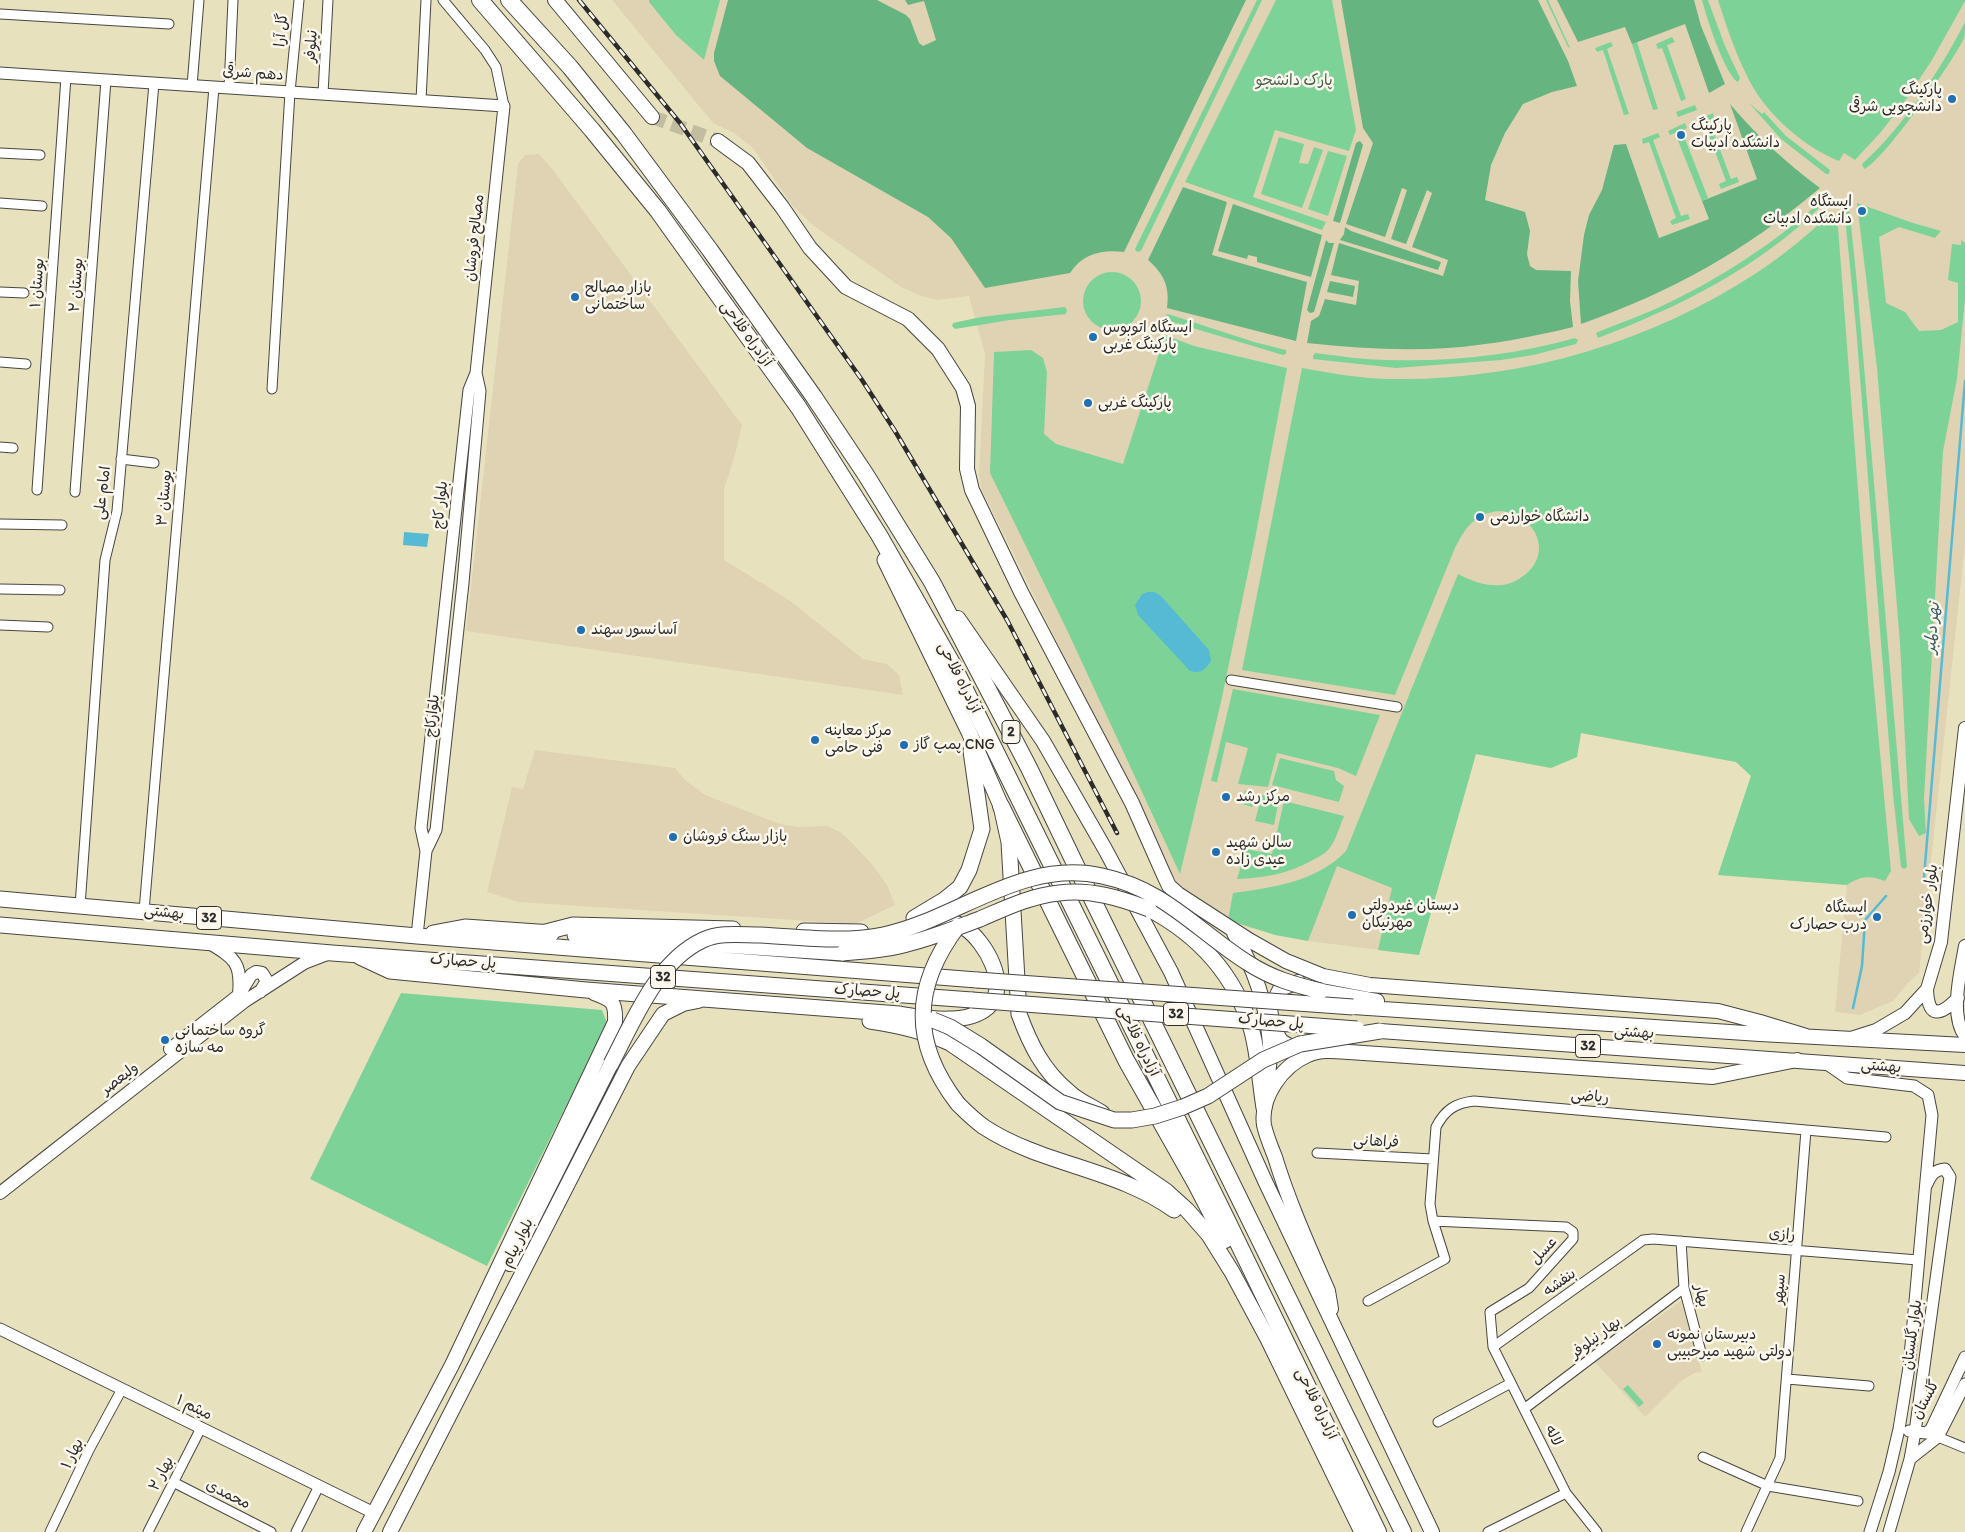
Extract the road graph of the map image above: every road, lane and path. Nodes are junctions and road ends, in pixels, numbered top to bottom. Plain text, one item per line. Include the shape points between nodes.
1 (199, 0) edge
2 (233, 0) edge
3 (298, 0) edge
4 (328, 0) edge
5 (426, 0) edge
6 (443, 0) edge
7 (480, 0) edge
8 (509, 0) edge
9 (555, 0) edge
10 (0, 14) edge
11 (169, 24) dead end
12 (0, 73) edge
13 (66, 77) junction
14 (106, 80) junction
15 (154, 83) junction
16 (192, 86) junction
17 (214, 87) junction
18 (229, 88) junction
19 (290, 92) junction
20 (323, 94) junction
21 (421, 100) junction
22 (504, 106) junction
23 (652, 117) tunnel mouth
24 (718, 141) tunnel mouth
25 (0, 153) edge
26 (40, 155) dead end
27 (0, 203) edge
28 (42, 206) dead end
29 (0, 292) edge
30 (24, 293) dead end
31 (0, 362) edge
32 (26, 364) dead end
33 (476, 373) junction
34 (272, 390) dead end
35 (0, 447) edge
36 (14, 448) dead end
37 (121, 459) junction
38 (154, 463) dead end
39 (37, 490) dead end
40 (75, 492) dead end
41 (853, 494) junction
42 (0, 524) edge
43 (62, 525) dead end
44 (932, 582) junction
45 (463, 583) joint
46 (0, 589) edge
47 (60, 590) dead end
48 (0, 625) edge
49 (48, 627) dead end
50 (1230, 680) dead end
51 (1397, 707) dead end
52 (1965, 728) edge
53 (969, 732) junction
54 (1001, 806) junction
55 (426, 851) junction
56 (991, 893) junction
57 (0, 899) edge
58 (80, 906) junction
59 (144, 911) junction
60 (917, 917) junction
61 (0, 924) edge
62 (1231, 929) junction
63 (542, 932) junction
64 (417, 936) junction
65 (208, 942) junction
66 (1965, 946) edge
67 (332, 952) junction
68 (354, 954) junction
69 (1322, 983) junction
70 (1927, 989) junction
71 (1961, 989) edge
72 (586, 990) junction
73 (260, 992) junction
74 (239, 995) junction
75 (706, 1000) junction
76 (1353, 1007) joint
77 (841, 1009) junction
78 (1422, 1011) junction
79 (933, 1020) junction
80 (615, 1022) junction
81 (1380, 1031) junction
82 (649, 1034) junction
83 (1806, 1036) junction
84 (1965, 1036) edge
85 (1848, 1039) junction
86 (1965, 1045) edge
87 (602, 1049) junction
88 (1308, 1055) junction
89 (1797, 1060) junction
90 (1824, 1062) junction
91 (611, 1064) joint
92 (628, 1066) junction
93 (1965, 1073) edge
94 (1264, 1108) junction
95 (1114, 1120) junction
96 (1806, 1130) junction
97 (1886, 1137) dead end
98 (1317, 1152) dead end
99 (1433, 1159) junction
100 (0, 1182) edge
101 (1925, 1187) junction
102 (0, 1193) edge
103 (1433, 1221) junction
104 (1209, 1235) junction
105 (1643, 1240) joint
106 (1681, 1241) junction
107 (1798, 1250) junction
108 (1918, 1260) junction
109 (1684, 1288) junction
110 (1368, 1301) dead end
111 (1334, 1325) junction
112 (0, 1329) edge
113 (1493, 1348) junction
114 (1702, 1356) dead end
115 (1965, 1357) edge
116 (452, 1365) junction
117 (1299, 1369) junction
118 (1787, 1379) junction
119 (1511, 1383) junction
120 (1965, 1384) edge
121 (1869, 1386) dead end
122 (122, 1389) junction
123 (1524, 1409) junction
124 (1438, 1422) dead end
125 (201, 1428) junction
126 (1899, 1430) junction
127 (1915, 1432) junction
128 (1938, 1437) junction
129 (1965, 1448) edge
130 (1703, 1457) dead end
131 (1910, 1458) junction
132 (173, 1482) junction
133 (320, 1486) junction
134 (1768, 1486) junction
135 (1566, 1493) junction
136 (1858, 1501) dead end
137 (374, 1513) junction
138 (50, 1532) edge
139 (148, 1532) edge
140 (271, 1532) edge
141 (296, 1532) edge
142 (364, 1532) edge
143 (390, 1532) edge
144 (1362, 1532) edge
145 (1378, 1532) edge
146 (1403, 1532) edge
147 (1432, 1532) edge
148 (1488, 1532) edge
149 (1597, 1532) edge
150 (1746, 1532) edge
151 (1870, 1532) edge
152 (1889, 1532) edge

1 - 16 street
2 - 18 street
3 - 19 street, گل آرا
4 - 20 street, نیلوفر
5 - 21 street
6 - 22 street via 496,67
7 - 41 highway, آزادراه فلاحی / 2 via 658,211 799,408
8 - 44 highway, آزادراه فلاحی / 2 via 570,67 624,134 710,250 820,404
9 - 23 main road
10 - 11 street
12 - 13 street, دهم شرقی
13 - 14 street, دهم شرقی
13 - 39 street, بوستان ۱
14 - 15 street, دهم شرقی
14 - 40 street, بوستان ۲
15 - 16 street, دهم شرقی
15 - 37 street, امام علی
16 - 17 street, دهم شرقی
17 - 18 street, دهم شرقی
17 - 59 street, بوستان ۳
18 - 19 street, دهم شرقی
19 - 20 street, دهم شرقی
19 - 34 street, گل آرا
20 - 21 street, دهم شرقی
21 - 22 street, دهم شرقی
22 - 33 street, مصالح فروشان
24 - 62 main road via 748,163 810,248 846,287 908,319 938,349 963,388 968,406 967,469 972,490 1021,592 1132,803 1169,886
25 - 26 street
27 - 28 street
29 - 30 street
31 - 32 street
33 - 45 street, بلوار کاج via 480,391
33 - 55 street, بلوار کاج via 469,390 432,713 421,828
35 - 36 street
37 - 38 street
37 - 58 street, امام علی via 117,511 104,560
41 - 53 highway
41 - 117 highway, آزادراه فلاحی / 2 via 953,665
42 - 43 street
44 - 111 main road via 1043,740 1172,972
44 - 146 highway, آزادراه فلاحی / 2 via 1029,768
45 - 55 street, بلوارکاج via 436,830
46 - 47 street
48 - 49 street
50 - 51 street
52 - 70 main road, بلوار خوارزمی via 1941,942
53 - 54 highway
53 - 60 highway via 982,829 960,887
54 - 95 highway via 1009,842 1019,1014 1034,1052 1050,1074 1070,1093
54 - 117 highway via 1126,1060 1196,1184 1264,1317
55 - 64 street
56 - 69 highway, bridge via 1036,877 1066,873 1100,875 1141,888 1166,902 1254,966 1282,981
56 - 91 highway, bridge via 914,926 868,937 827,939 727,934 704,940 685,952 658,981 641,1005
56 - 104 highway, bridge via 961,922 950,938 926,989 923,1030 940,1080 958,1104 984,1127 1015,1143 1159,1198
57 - 58 highway, بهشتی / 32
58 - 59 highway, بهشتی / 32
59 - 64 highway, بهشتی / 32
60 - 63 highway via 868,932 573,925
60 - 79 highway via 942,919 964,926 986,950 997,977 989,1006 965,1017
61 - 65 highway, بهشتی / 32
62 - 69 main road
62 - 94 main road via 1247,958 1265,1010 1270,1045
63 - 64 highway via 465,927
63 - 94 highway, bridge via 843,953 908,944 1034,897 1060,892 1101,894 1149,909 1171,922 1212,956 1226,974 1251,1029
64 - 76 highway, پل حصارک / 32, bridge
65 - 67 highway, بهشتی / 32
65 - 74 main road via 230,955 238,964
66 - 71 main road
67 - 68 highway, بهشتی / 32
67 - 73 main road, ولیعصر via 304,963
68 - 72 highway via 390,971
68 - 81 highway, پل حصارک / 32, bridge
69 - 78 main road
69 - 83 main road via 1718,1011
69 - 88 main road via 1305,979 1280,989 1270,1009 1273,1027 1281,1041
70 - 71 main road via 1928,1003 1939,1012 1947,1009
70 - 85 main road, بلوار خوارزمی via 1905,1013 1876,1030
71 - 84 main road via 1958,1015
72 - 75 highway
72 - 80 main road via 610,999 614,1005
73 - 74 main road, ولیعصر via 267,981 265,975 256,972
73 - 102 main road, ولیعصر
74 - 100 main road, ولیعصر
75 - 77 highway
75 - 82 main road, بلوار پیام via 671,1008
76 - 78 main road, بهشتى / 32
77 - 79 highway
77 - 104 highway via 864,1020 903,1025 950,1043 1166,1191
78 - 83 main road, بهشتى / 32
79 - 95 highway, bridge via 981,1046 1060,1102
80 - 82 main road via 628,1037 639,1038
80 - 87 main road, بلوار پیام
81 - 89 main road, بهشتى / 32
81 - 95 highway, bridge via 1300,1044 1263,1060 1208,1096 1183,1107 1155,1116
82 - 92 main road, بلوار پیام
83 - 85 main road, بهشتی / 32
85 - 86 main road, بهشتی / 32
87 - 92 main road via 611,1045 621,1047 628,1056
87 - 116 main road, بلوار پیام
88 - 89 main road via 1334,1051 1713,1078
88 - 94 main road via 1276,1079
89 - 90 main road, بهشتی / 32
90 - 93 main road, بهشتی / 32
90 - 101 street, بلوار گلستان via 1847,1078 1914,1086 1928,1095 1932,1115
91 - 116 main road via 481,1322
92 - 143 main road, بلوار پیام
94 - 111 main road via 1264,1125 1281,1178 1328,1291
96 - 97 street, ریاضی
96 - 99 street, ریاضی via 1474,1101 1462,1102 1442,1116 1436,1127
96 - 107 street, سپهر
98 - 99 street, فراهانی
99 - 103 street, ریاضی via 1430,1204
101 - 108 street, بلوار گلستان
101 - 127 street, بلوار گلستان via 1938,1170 1944,1169 1950,1177
103 - 110 street, ریاضی via 1445,1259
103 - 113 street, عسل via 1566,1227 1573,1232 1573,1240 1528,1288 1490,1312
104 - 144 highway via 1268,1339
105 - 106 street, رازی
105 - 113 street, بنفشه
106 - 107 street, رازی
106 - 109 street, بهار
107 - 108 street, رازی
107 - 118 street, سپهر
108 - 126 street, بلوار گلستان via 1909,1366
109 - 114 street, بهار
109 - 123 street, بهار نیلوفر
111 - 147 main road
112 - 122 street, میثم ۱
113 - 119 street, لاله
115 - 127 street, گلستان via 1931,1429 1926,1433
116 - 137 main road, بلوار پیام
117 - 145 highway, آزادراه فلاحی / 2
118 - 121 street
118 - 134 street, سپهر via 1780,1458
119 - 123 street, لاله
119 - 124 street
120 - 128 street, گلستان
122 - 125 street, میثم ۱
122 - 138 street, بهار ۱
123 - 135 street, لاله
125 - 132 street, بهار ۲
125 - 133 street, میثم ۱
126 - 127 street, گلستان
126 - 151 street, بلوار گلستان via 1884,1493
127 - 131 street, بلوار گلستان
128 - 129 street
128 - 131 street, گلستان
130 - 134 street
131 - 152 street, بلوار گلستان
132 - 139 street, بهار ۲
132 - 140 street, محمدی
133 - 137 street, میثم ۱
133 - 141 street
134 - 136 street
134 - 150 street, سپهر
135 - 148 street
135 - 149 street, لاله
137 - 142 main road, بلوار پیام

